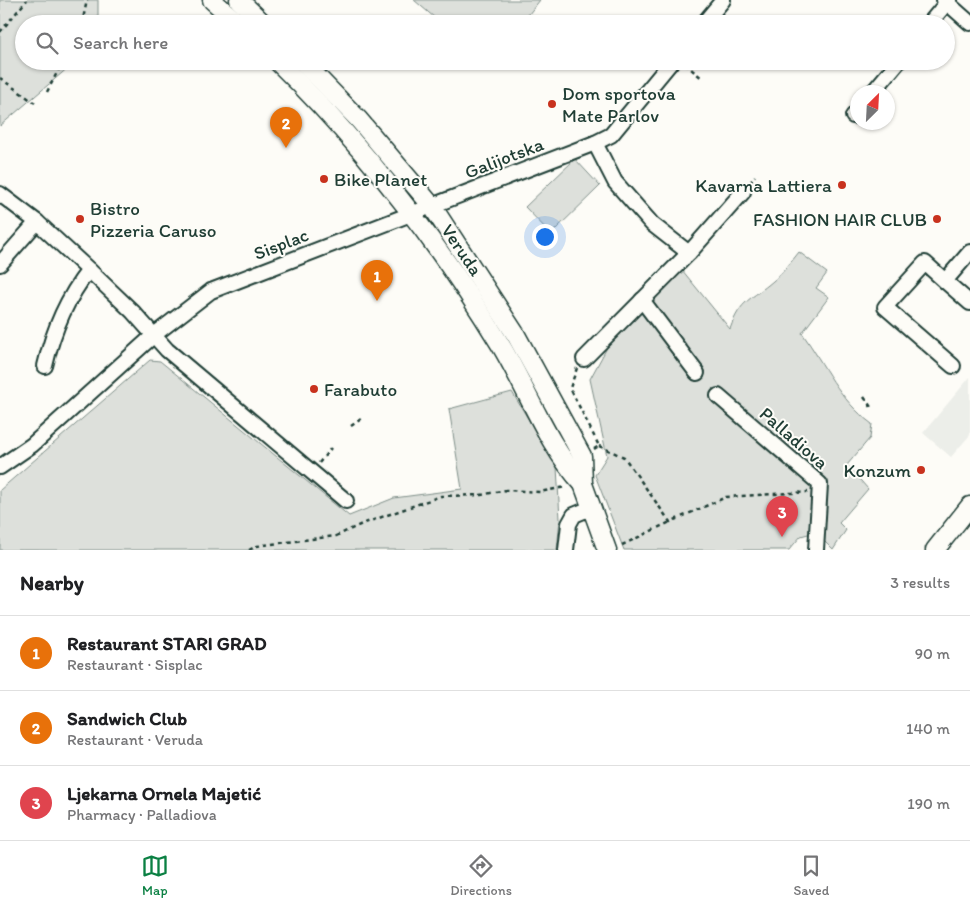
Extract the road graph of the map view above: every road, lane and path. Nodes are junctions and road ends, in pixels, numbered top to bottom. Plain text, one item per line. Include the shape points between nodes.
1 (27, 0) edge
2 (87, 0) edge
3 (212, 0) edge
4 (239, 0) edge
5 (723, 0) edge
6 (947, 1) edge
7 (84, 15) edge
8 (229, 15) edge
9 (255, 15) edge
10 (710, 15) edge
11 (936, 15) edge
12 (970, 23) edge
13 (0, 32) edge
14 (58, 70) edge
15 (285, 70) edge
16 (311, 70) edge
17 (665, 70) edge
18 (692, 70) edge
19 (891, 70) edge
20 (0, 78) edge
21 (703, 79) dead end
22 (879, 85) edge
23 (47, 92) dead end
24 (35, 103) dead end
25 (595, 143) junction
26 (743, 192) dead end
27 (0, 194) edge
28 (432, 206) junction
29 (411, 213) junction
30 (37, 222) junction
31 (970, 252) edge
32 (689, 253) junction
33 (0, 264) edge
34 (89, 270) junction
35 (945, 281) junction
36 (642, 300) junction
37 (970, 303) edge
38 (154, 335) junction
39 (584, 359) joint
40 (46, 366) dead end
41 (953, 366) dead end
42 (697, 373) dead end
43 (718, 396) dead end
44 (864, 397) dead end
45 (873, 410) dead end
46 (361, 419) dead end
47 (351, 426) dead end
48 (598, 446) junction
49 (331, 448) dead end
50 (582, 456) junction
51 (0, 468) edge
52 (311, 472) junction
53 (583, 484) junction
54 (820, 491) junction
55 (346, 501) dead end
56 (970, 506) edge
57 (591, 508) junction
58 (670, 522) junction
59 (614, 548) edge
60 (250, 550) edge
61 (566, 550) edge
62 (816, 550) edge
63 (934, 550) edge

1 - 13 path
2 - 7 path
3 - 8 main road
4 - 9 main road
5 - 10 street
6 - 11 street
6 - 12 street
14 - 23 path
15 - 29 main road, Veruda via 347,136
16 - 28 main road, Veruda via 359,120
17 - 25 street, Galijotska via 611,135
18 - 21 path
19 - 22 street
20 - 24 path
25 - 28 street, Galijotska
25 - 32 street via 615,182 652,224
26 - 32 street
27 - 30 street
28 - 29 street, Sisplac
28 - 50 main road, Veruda via 516,335
29 - 38 street, Sisplac via 211,291
29 - 53 main road, Veruda via 500,344 566,466
30 - 33 street
30 - 34 street
31 - 35 street
32 - 36 street
34 - 38 street
34 - 40 street via 72,291 51,340
35 - 37 street
35 - 41 street via 925,263 885,307
36 - 39 street
36 - 42 street
38 - 51 street, Sisplac via 32,445
38 - 52 street via 167,350
39 - 48 path via 574,371 570,388
43 - 54 street, Palladiova via 820,484
44 - 45 path
46 - 47 path
48 - 50 path
48 - 58 path via 624,457
49 - 52 path
50 - 53 main road, Veruda
52 - 55 street
53 - 57 main road, Veruda
53 - 60 path via 540,492 506,490 442,496 336,536 257,546
54 - 58 path via 726,498
54 - 62 street, Palladiova
56 - 63 main road
57 - 59 main road, Veruda
57 - 61 street via 574,515 569,524
58 - 59 path

